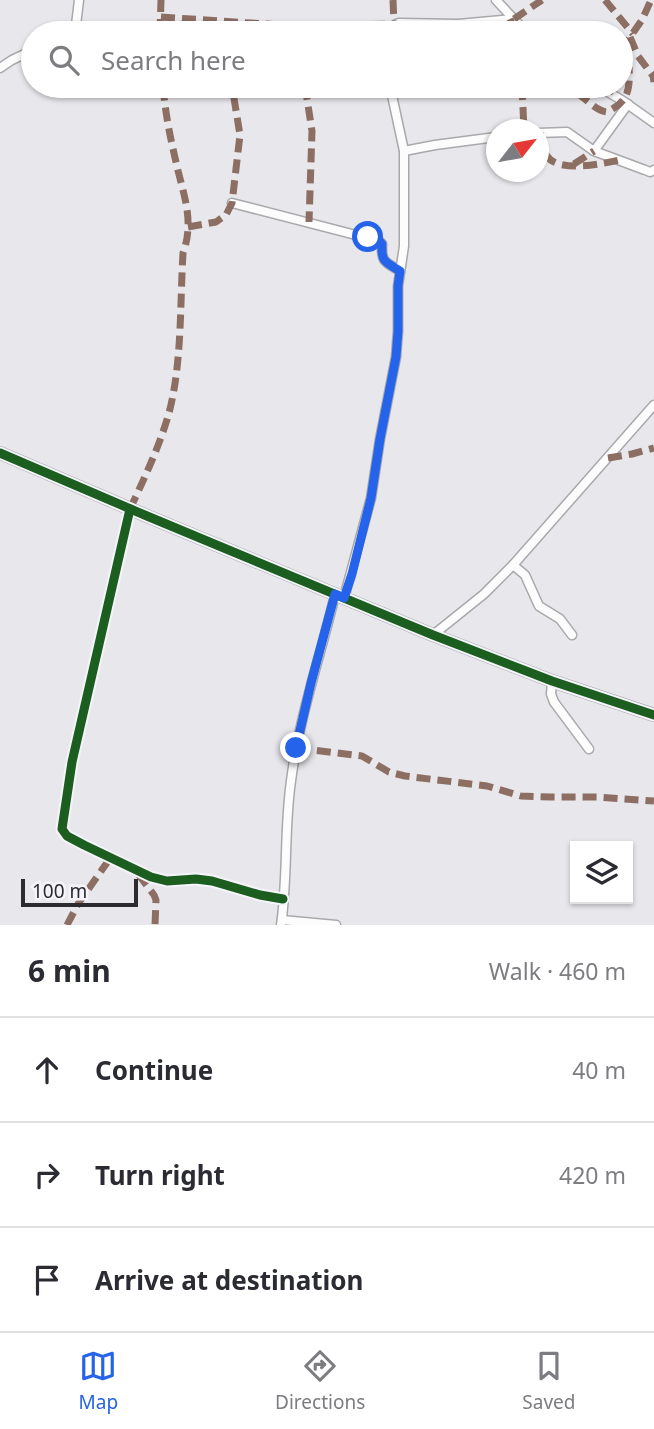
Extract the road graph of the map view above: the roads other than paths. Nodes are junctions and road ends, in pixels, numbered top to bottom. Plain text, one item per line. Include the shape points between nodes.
1 (79, 0) edge
2 (496, 0) edge
3 (514, 19) joint
4 (76, 21) edge
5 (492, 21) edge
6 (21, 56) edge
7 (1, 68) edge
8 (393, 98) edge
9 (618, 98) edge
10 (628, 104) junction
11 (654, 123) edge
12 (549, 133) edge
13 (486, 138) edge
14 (404, 151) junction
15 (594, 151) junction
16 (654, 170) edge
17 (232, 203) dead end
18 (400, 271) junction
19 (654, 405) edge
20 (0, 453) edge
21 (130, 509) junction
22 (513, 565) junction
23 (340, 596) junction
24 (433, 635) junction
25 (572, 635) dead end
26 (552, 681) junction
27 (654, 715) edge
28 (589, 749) dead end
29 (283, 899) junction
30 (282, 923) edge
31 (336, 925) edge

1 - 4 street
2 - 3 street
3 - 5 street
6 - 7 street
8 - 14 street
9 - 10 street
10 - 11 street
10 - 15 street
12 - 15 street via 568,132
13 - 14 street
14 - 18 street
15 - 16 street
17 - 18 street via 379,241 383,259
18 - 23 street via 396,357 371,498 352,574
19 - 22 street
20 - 21 street
21 - 23 street
21 - 29 street via 72,762 62,829 67,836 151,877 212,881
22 - 24 street
22 - 25 street via 525,575 539,606 560,619
23 - 24 street
23 - 29 street via 311,683 296,748
24 - 26 street
26 - 27 street
26 - 28 street via 554,702
29 - 30 street
30 - 31 street

